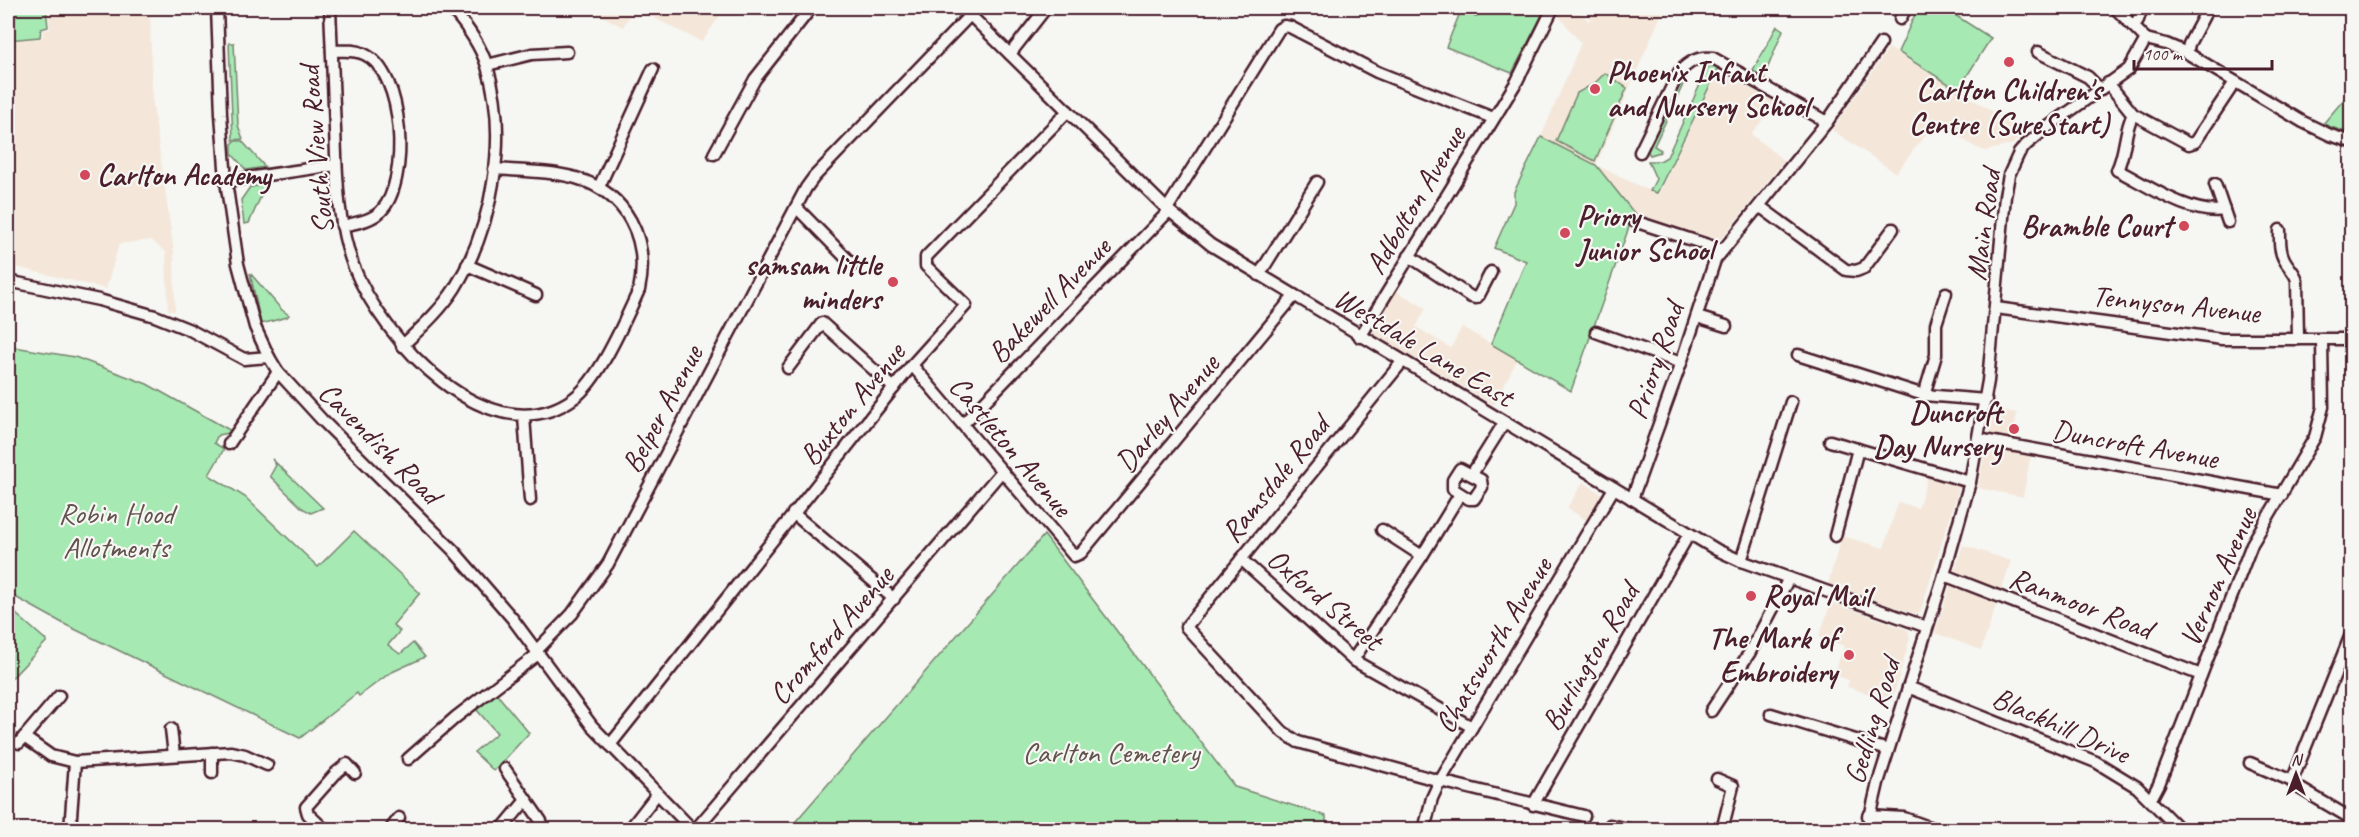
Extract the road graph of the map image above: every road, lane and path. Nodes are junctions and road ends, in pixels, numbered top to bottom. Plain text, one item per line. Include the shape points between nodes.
1 (217, 8) edge
2 (330, 8) edge
3 (452, 8) edge
4 (811, 8) edge
5 (1047, 8) edge
6 (1552, 8) edge
7 (1906, 8) edge
8 (2115, 8) edge
9 (2142, 8) edge
10 (2208, 8) edge
11 (967, 11) edge
12 (1900, 19) dead end
13 (2133, 26) junction
14 (2146, 39) junction
15 (1881, 43) dead end
16 (332, 51) junction
17 (567, 52) dead end
18 (2038, 52) dead end
19 (2187, 52) junction
20 (1010, 54) junction
21 (487, 65) junction
22 (652, 69) dead end
23 (2235, 82) junction
24 (2104, 86) junction
25 (1068, 111) junction
26 (2133, 114) junction
27 (1493, 118) junction
28 (1827, 122) junction
29 (2352, 142) edge
30 (1640, 152) dead end
31 (714, 154) dead end
32 (336, 165) junction
33 (494, 169) junction
34 (226, 181) junction
35 (1317, 182) dead end
36 (2215, 184) dead end
37 (599, 187) junction
38 (796, 207) junction
39 (1758, 209) junction
40 (1168, 210) junction
41 (2224, 210) junction
42 (1634, 221) dead end
43 (2228, 222) dead end
44 (342, 226) junction
45 (1893, 229) dead end
46 (2280, 230) dead end
47 (1723, 250) junction
48 (1409, 256) junction
49 (467, 265) junction
50 (853, 265) dead end
51 (1491, 272) dead end
52 (1259, 275) junction
53 (8, 281) edge
54 (1946, 293) dead end
55 (536, 295) dead end
56 (1294, 296) junction
57 (1996, 308) junction
58 (1697, 316) junction
59 (1726, 326) dead end
60 (1596, 332) dead end
61 (1360, 337) junction
62 (2298, 339) junction
63 (2322, 339) junction
64 (2352, 339) edge
65 (402, 346) junction
66 (1798, 355) dead end
67 (269, 357) junction
68 (1402, 362) junction
69 (1681, 363) junction
70 (912, 365) junction
71 (788, 368) dead end
72 (278, 372) junction
73 (894, 388) junction
74 (1924, 395) junction
75 (1986, 400) junction
76 (1791, 402) dead end
77 (524, 416) junction
78 (1504, 423) junction
79 (963, 424) junction
80 (1978, 440) junction
81 (1830, 441) dead end
82 (229, 444) dead end
83 (1858, 449) junction
84 (1002, 471) junction
85 (1472, 474) junction
86 (1970, 482) junction
87 (1614, 488) junction
88 (1460, 494) junction
89 (2282, 495) junction
90 (1632, 499) junction
91 (530, 500) dead end
92 (794, 513) junction
93 (1382, 530) dead end
94 (1689, 534) junction
95 (1834, 536) dead end
96 (1074, 556) joint
97 (1422, 556) junction
98 (1241, 559) junction
99 (1740, 561) junction
100 (1944, 574) junction
101 (1789, 578) junction
102 (894, 599) junction
103 (1927, 627) junction
104 (2352, 632) edge
105 (537, 652) junction
106 (1353, 660) junction
107 (2201, 675) junction
108 (1908, 687) junction
109 (59, 696) dead end
110 (1711, 711) dead end
111 (1771, 714) dead end
112 (1472, 727) junction
113 (171, 729) dead end
114 (610, 745) junction
115 (1888, 750) junction
116 (212, 753) junction
117 (174, 755) junction
118 (408, 759) dead end
119 (75, 762) junction
120 (2250, 763) dead end
121 (267, 765) dead end
122 (505, 769) dead end
123 (212, 773) dead end
124 (355, 773) dead end
125 (1717, 779) dead end
126 (1440, 781) junction
127 (2292, 781) junction
128 (657, 794) junction
129 (2151, 799) junction
130 (526, 800) junction
131 (1533, 805) junction
132 (1584, 816) dead end
133 (1868, 816) junction
134 (399, 818) dead end
135 (2352, 819) edge
136 (541, 821) dead end
137 (1610, 825) dead end
138 (70, 830) edge
139 (326, 830) edge
140 (390, 830) edge
141 (501, 830) edge
142 (629, 830) edge
143 (694, 830) edge
144 (1424, 830) edge
145 (1632, 830) edge
146 (1722, 830) edge
147 (1867, 830) edge
148 (1936, 830) edge
149 (2180, 830) edge

1 - 34 street, Cavendish Road
2 - 16 street, South View Road
3 - 21 street via 478,44
4 - 31 street via 755,79
5 - 20 street
6 - 27 street, Adbolton Avenue via 1517,81
7 - 12 street
8 - 13 street
9 - 13 street
10 - 19 street
11 - 20 street, Westdale Lane East
11 - 38 street, Belper Avenue via 814,177
13 - 14 street
14 - 19 street
14 - 24 street, Main Road via 2129,69
15 - 28 street, Priory Road
16 - 32 street, South View Road
16 - 44 street via 351,51 372,59 386,76 401,129 396,176 384,206 364,221
17 - 21 street via 532,54
18 - 24 street
19 - 23 street
20 - 25 street, Westdale Lane East
21 - 33 street via 495,108
22 - 37 street
23 - 26 street via 2195,142 2189,144
23 - 29 street via 2303,122
24 - 26 street
24 - 57 street, Main Road via 2031,141 2017,157 2005,196
25 - 40 street, Westdale Lane East
25 - 70 street, Buxton Avenue via 926,257 926,266 966,305
26 - 41 street via 2117,170 2188,205 2212,212
27 - 40 street, Bakewell Avenue via 1421,91 1284,26
27 - 48 street, Adbolton Avenue
28 - 30 street via 1713,58 1702,57 1679,72
28 - 39 street, Priory Road
32 - 34 street
32 - 44 street, South View Road
33 - 37 street, South View Road via 575,178
33 - 49 street via 486,218
34 - 67 street, Cavendish Road via 238,264 255,327
35 - 52 street
36 - 41 street
37 - 77 street, South View Road via 628,216 638,233 643,256 639,290 589,384 574,399
38 - 50 street
38 - 105 street, Belper Avenue via 608,564 572,614
39 - 45 street via 1762,208 1846,270 1864,268
39 - 47 street, Priory Road
40 - 52 street, Westdale Lane East via 1211,245
40 - 79 street, Bakewell Avenue
41 - 43 street
42 - 47 street
44 - 65 street, South View Road via 354,266 376,310
46 - 62 street via 2284,258 2297,280
47 - 58 street, Priory Road via 1715,260
48 - 51 street via 1476,298
48 - 61 street, Adbolton Avenue
49 - 55 street
49 - 65 street via 440,309
52 - 56 street, Westdale Lane East
53 - 67 street via 154,316 244,359
54 - 74 street via 1936,324 1936,355
56 - 61 street, Westdale Lane East
56 - 96 street, Darley Avenue via 1081,553
57 - 62 street, Tennyson Avenue via 2222,339
57 - 75 street, Main Road
58 - 59 street
58 - 69 street, Priory Road
60 - 69 street
61 - 68 street, Westdale Lane East
62 - 63 street, Tennyson Avenue
63 - 64 street, Tennyson Avenue
63 - 89 street, Vernon Avenue via 2320,420 2309,450
65 - 77 street, South View Road via 438,378 474,401 493,411
66 - 74 street
67 - 72 street, Cavendish Road
68 - 78 street, Westdale Lane East
68 - 98 street, Ramsdale Road
69 - 90 street, Priory Road
70 - 73 street, Buxton Avenue
70 - 79 street, Castleton Avenue
71 - 73 street via 822,323
72 - 82 street
72 - 105 street, Cavendish Road via 453,550
73 - 92 street, Buxton Avenue
74 - 75 street
75 - 80 street, Main Road
76 - 99 street
77 - 91 street
78 - 85 street
78 - 87 street, Westdale Lane East
79 - 84 street, Castleton Avenue
80 - 86 street, Main Road
80 - 89 street, Duncroft Avenue
81 - 83 street
83 - 86 street
83 - 95 street
84 - 96 street, Castleton Avenue
84 - 102 street, Cromford Avenue
85 - 88 street via 1457,472 1451,484
85 - 88 street via 1483,484 1476,496 1469,499
86 - 100 street, Main Road
87 - 90 street, Westdale Lane East
87 - 112 street, Chatsworth Avenue
88 - 97 street
89 - 107 street, Vernon Avenue via 2252,544
90 - 94 street, Westdale Lane East
92 - 102 street
92 - 114 street, Buxton Avenue
93 - 97 street
94 - 99 street, Westdale Lane East
94 - 131 street, Burlington Road
97 - 106 street
98 - 106 street, Oxford Street
98 - 126 street, Ramsdale Road via 1186,627 1283,732 1298,742
99 - 101 street, Westdale Lane East
100 - 103 street, Main Road
100 - 107 street, Ranmoor Road
101 - 103 street, Westdale Lane East
101 - 110 street via 1750,651
102 - 143 street, Cromford Avenue
103 - 108 street, Gedling Road
104 - 127 street
105 - 114 street, Cavendish Road
105 - 118 street, Belper Avenue
106 - 112 street, Oxford Street
107 - 129 street, Vernon Avenue
108 - 115 street, Gedling Road
108 - 129 street, Blackhill Drive via 2096,762
109 - 119 street via 21,740 51,756
111 - 115 street
112 - 126 street, Chatsworth Avenue
113 - 117 street
114 - 128 street, Cavendish Road
115 - 133 street, Gedling Road
116 - 117 street
116 - 121 street via 245,755
116 - 123 street
117 - 119 street
119 - 138 street
120 - 127 street
122 - 130 street
124 - 139 street via 347,764 306,807 308,814
125 - 146 street via 1733,786
126 - 131 street
126 - 144 street, Chatsworth Avenue
127 - 135 street
128 - 142 street
128 - 143 street, Cavendish Road
129 - 149 street, Blackhill Drive
130 - 136 street
130 - 141 street
131 - 132 street
133 - 147 street, Gedling Road
133 - 148 street via 1904,818
134 - 140 street
137 - 145 street

